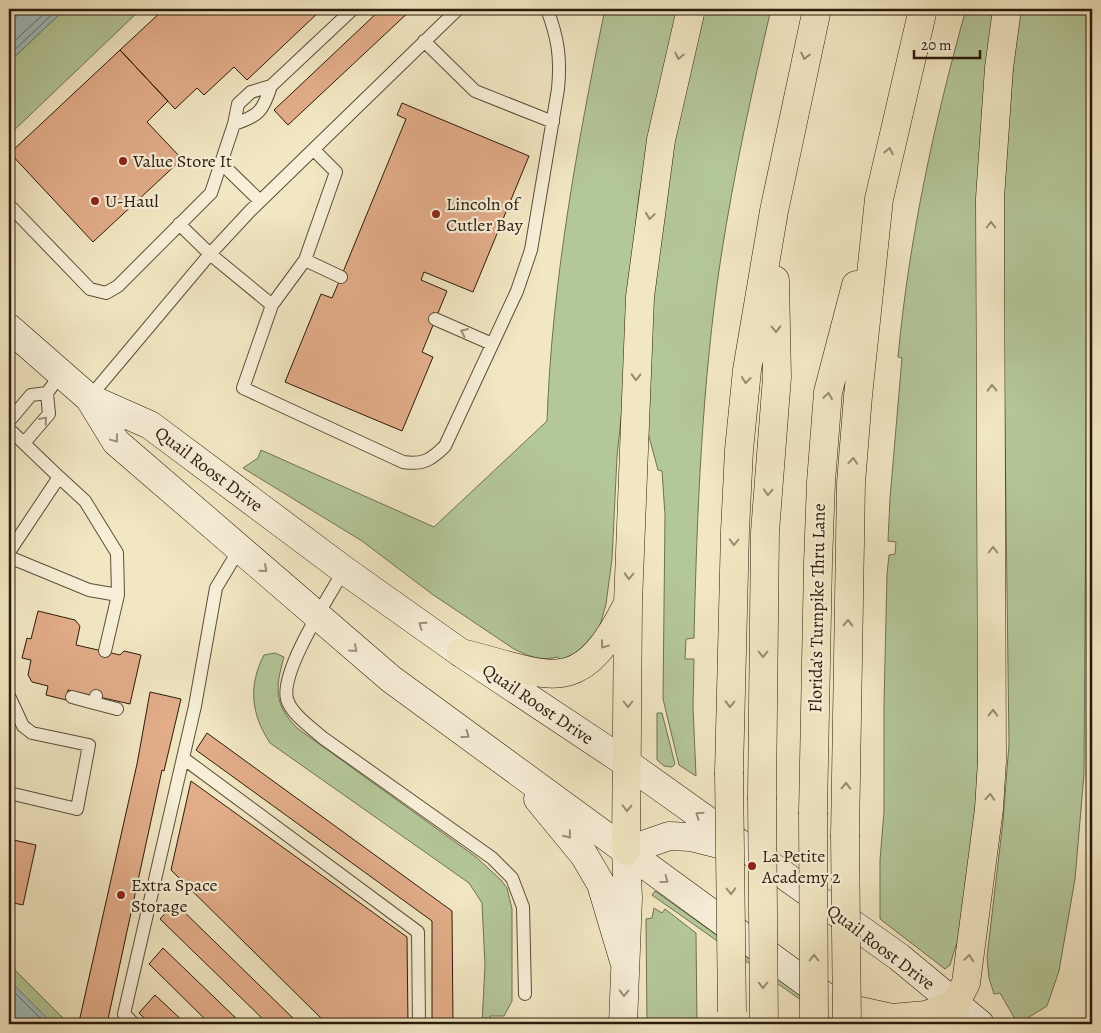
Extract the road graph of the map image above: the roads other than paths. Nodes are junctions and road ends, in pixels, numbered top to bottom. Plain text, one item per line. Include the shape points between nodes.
1 (458, 9) edge
2 (547, 9) edge
3 (692, 9) edge
4 (817, 9) edge
5 (923, 9) edge
6 (1007, 9) edge
7 (349, 10) edge
8 (424, 41) junction
9 (271, 86) junction
10 (553, 122) junction
11 (234, 124) junction
12 (314, 150) junction
13 (221, 163) junction
14 (879, 198) junction
15 (260, 201) junction
16 (9, 205) edge
17 (774, 211) junction
18 (179, 224) junction
19 (210, 254) junction
20 (306, 260) junction
21 (341, 277) dead end
22 (272, 306) junction
23 (435, 319) dead end
24 (9, 328) edge
25 (492, 344) junction
26 (54, 383) junction
27 (89, 398) junction
28 (9, 421) edge
29 (9, 429) edge
30 (24, 443) junction
31 (59, 477) junction
32 (240, 548) junction
33 (9, 552) edge
34 (9, 557) edge
35 (344, 570) junction
36 (118, 594) junction
37 (628, 603) junction
38 (318, 617) junction
39 (105, 651) dead end
40 (461, 653) junction
41 (9, 696) edge
42 (72, 697) dead end
43 (117, 709) dead end
44 (184, 758) junction
45 (628, 764) junction
46 (515, 770) junction
47 (9, 793) edge
48 (626, 851) junction
49 (754, 853) junction
50 (624, 961) junction
51 (525, 994) dead end
52 (955, 1014) edge
53 (842, 1015) edge
54 (732, 1018) edge
55 (134, 1024) edge
56 (419, 1024) edge
57 (624, 1024) edge
58 (764, 1024) edge
59 (814, 1024) edge
60 (864, 1024) edge
61 (980, 1024) edge

1 - 8 lane
2 - 10 lane via 559,46
3 -> 37 highway via 661,140 646,245 638,346
4 -> 17 highway
14 -> 5 highway
52 -> 6 highway via 966,983 989,809 992,762 990,198 998,78
7 - 9 lane
8 - 10 lane via 475,91
8 - 12 lane
9 - 11 lane via 265,107 251,118
9 - 11 lane via 251,92 238,104
10 - 25 lane via 531,250
11 - 13 lane
12 - 15 lane
12 - 20 lane via 336,172
13 - 15 lane
13 - 18 lane via 211,193
53 -> 14 highway, bridge via 852,483
59 -> 14 highway, Florida's Turnpike Thru Lane, bridge via 818,563 828,392
15 - 19 lane
16 - 18 lane via 90,289 106,294 118,286
17 -> 54 highway, bridge via 747,370 734,540 729,772
17 -> 58 highway, bridge via 777,377 765,532
18 - 19 lane
19 - 22 lane
19 - 27 lane
20 - 21 lane
20 - 22 lane
22 - 25 lane via 243,388 403,462 419,464 433,458 445,446
25 -> 23 lane
24 - 26 main road, Quail Roost Drive
26 - 27 main road, Quail Roost Drive
26 - 28 lane via 31,395
30 -> 26 lane via 49,414
27 -> 32 main road, Quail Roost Drive via 116,442
27 - 35 main road, Quail Roost Drive via 150,425
29 - 30 lane
30 - 31 lane
31 - 33 lane
31 - 36 lane via 85,501 118,553
32 -> 38 main road, Quail Roost Drive
32 - 44 lane via 216,588
34 - 36 lane via 89,590
35 - 38 lane
40 -> 35 main road, Quail Roost Drive
36 - 39 lane
37 -> 40 highway via 599,652 576,669 562,674 536,674 510,664
37 -> 45 highway
38 -> 46 main road, Quail Roost Drive via 398,685
38 - 51 lane via 294,660 286,684 287,700 323,738 492,858 512,878 523,907
40 - 45 main road, Quail Roost Drive
41 - 47 lane via 23,726 32,733 89,745 77,809
42 - 43 lane via 95,700
44 - 55 lane via 124,1014
44 - 56 lane via 418,932
45 -> 48 highway
49 -> 45 main road, Quail Roost Drive
46 - 48 main road, Quail Roost Drive
46 -> 50 main road via 594,871 606,897
48 - 49 main road via 669,836
48 - 50 main road via 628,898
48 -> 53 main road, Quail Roost Drive
49 - 52 main road, Quail Roost Drive via 899,957
50 -> 57 main road
52 - 53 highway via 892,1018
52 - 61 main road, Quail Roost Drive
53 - 60 main road, Quail Roost Drive

